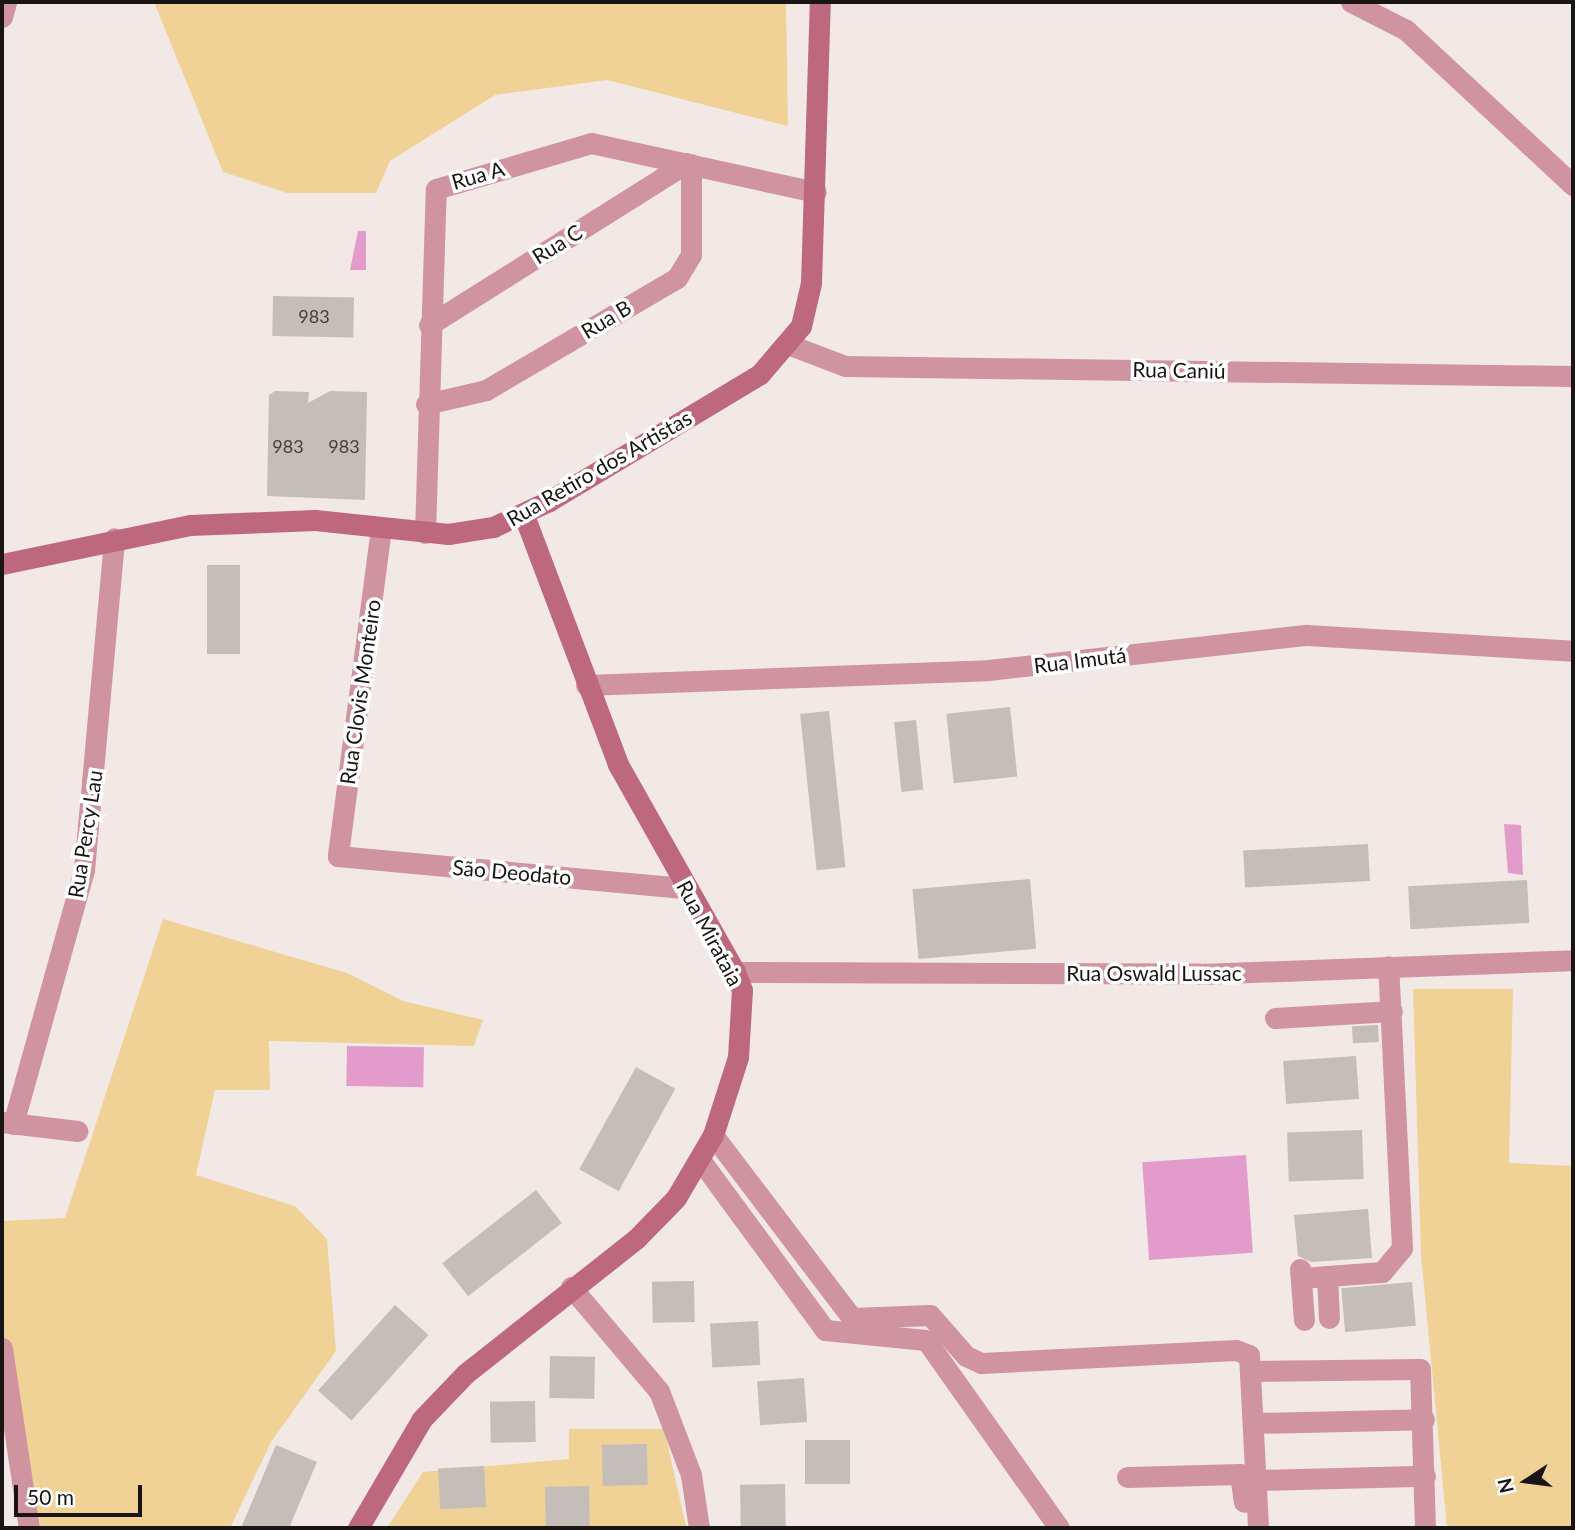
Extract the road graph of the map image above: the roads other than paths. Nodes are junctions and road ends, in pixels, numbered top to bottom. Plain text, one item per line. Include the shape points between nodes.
1 (6, 2) edge
2 (820, 2) edge
3 (1351, 2) edge
4 (2, 17) edge
5 (688, 163) junction
6 (1573, 185) edge
7 (816, 192) junction
8 (429, 325) junction
9 (790, 345) junction
10 (1573, 376) edge
11 (426, 404) junction
12 (524, 515) junction
13 (382, 528) junction
14 (425, 533) junction
15 (114, 538) junction
16 (2, 564) edge
17 (1573, 651) edge
18 (586, 685) junction
19 (338, 856) joint
20 (686, 888) junction
21 (1573, 960) edge
22 (1388, 966) junction
23 (735, 972) junction
24 (1392, 1010) junction
25 (1275, 1018) dead end
26 (7, 1123) edge
27 (77, 1131) dead end
28 (713, 1135) junction
29 (701, 1161) junction
30 (1327, 1276) junction
31 (572, 1287) junction
32 (1329, 1318) dead end
33 (1304, 1320) dead end
34 (2, 1348) edge
35 (1251, 1371) junction
36 (1424, 1419) junction
37 (1254, 1423) junction
38 (1425, 1475) junction
39 (1128, 1477) dead end
40 (1256, 1480) junction
41 (29, 1528) edge
42 (358, 1528) edge
43 (699, 1528) edge
44 (1059, 1528) edge
45 (1244, 1528) edge
46 (1258, 1528) edge
47 (1425, 1528) edge

1 - 4 street
2 - 7 street, Rua Retiro dos Artistas
3 - 6 street via 1406,30
5 - 7 street, Rua A
5 - 8 street, Rua C
5 - 8 street, Rua A via 591,143 436,189
5 - 11 street, Rua B via 691,255 677,278 486,390
7 - 9 street, Rua Retiro dos Artistas via 808,305
8 - 11 street, Rua A
9 - 10 street, Rua Caniú via 845,366
9 - 12 street, Rua Retiro dos Artistas via 761,374
11 - 14 street, Rua A
12 - 14 street, Rua Retiro dos Artistas via 469,532
12 - 18 street, Rua Mirataia
13 - 14 street, Rua Retiro dos Artistas
13 - 15 street, Rua Retiro dos Artistas via 268,521
13 - 19 street, Rua Clovis Monteiro
15 - 16 street, Rua Retiro dos Artistas
15 - 26 street, Rua Percy Lau via 83,870
17 - 18 street, Rua Imutá via 1307,635 988,670
18 - 20 street, Rua Mirataia via 618,764
19 - 20 street, São Deodato
20 - 23 street, Rua Mirataia
21 - 22 street, Rua Oswald Lussac
22 - 23 street, Rua Oswald Lussac via 1199,974
22 - 24 street
23 - 28 street, Rua Mirataia via 742,990 738,1057
24 - 25 street
24 - 30 street via 1402,1248 1382,1272
26 - 27 street
28 - 29 street, Rua Mirataia
28 - 35 street via 852,1318 930,1315 967,1356 981,1363 1236,1350 1249,1355
29 - 31 street, Rua Mirataia via 637,1238
29 - 44 street via 825,1330 926,1340
30 - 32 street
30 - 33 street via 1301,1273
31 - 42 street, Rua Mirataia via 465,1374 422,1419
31 - 43 street via 659,1391 691,1475
34 - 41 street
35 - 36 street via 1417,1367
35 - 37 street
36 - 37 street
36 - 38 street
37 - 40 street
38 - 40 street
38 - 47 street
39 - 45 street via 1240,1474
40 - 46 street

